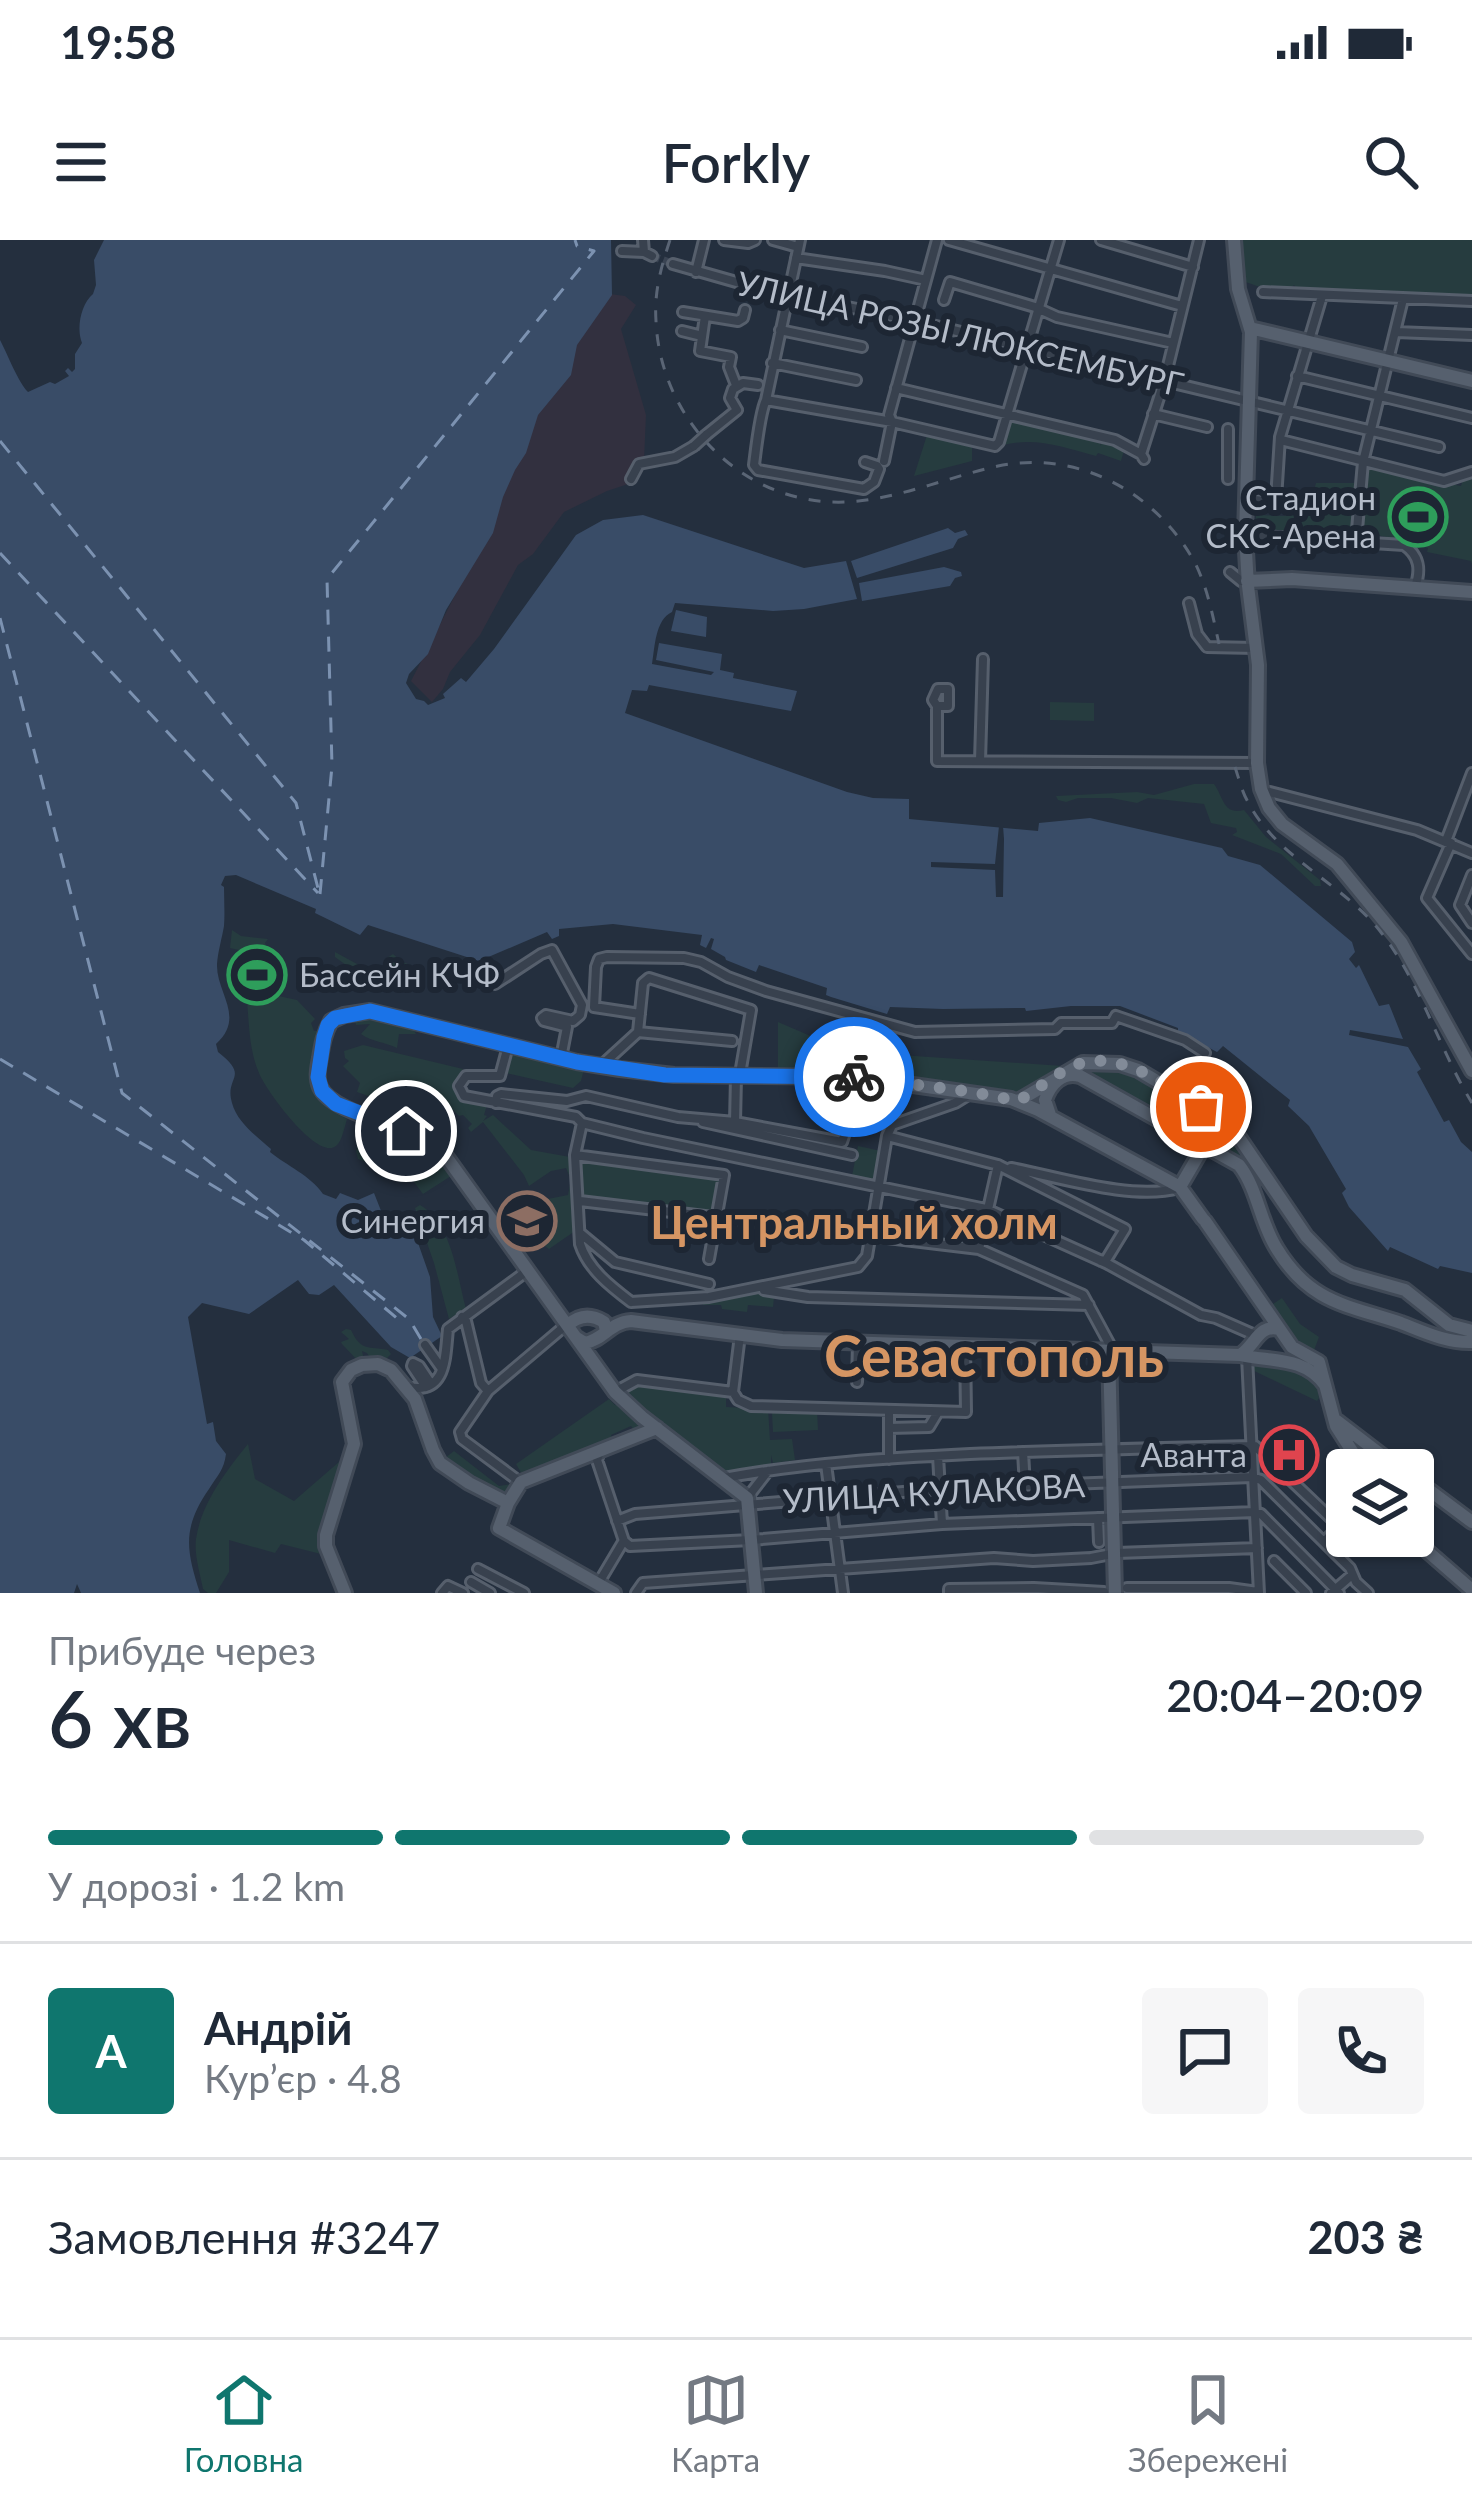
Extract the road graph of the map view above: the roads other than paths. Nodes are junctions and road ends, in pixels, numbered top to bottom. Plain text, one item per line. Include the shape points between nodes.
1 (644, 240) edge
2 (704, 240) edge
3 (724, 240) edge
4 (755, 240) edge
5 (773, 240) edge
6 (937, 240) edge
7 (949, 240) edge
8 (1059, 240) edge
9 (1101, 240) edge
10 (1199, 240) edge
11 (1234, 240) edge
12 (798, 248) edge
13 (622, 251) dead end
14 (674, 264) tunnel mouth
15 (1192, 267) junction
16 (1051, 269) junction
17 (696, 272) junction
18 (926, 280) junction
19 (1263, 292) dead end
20 (788, 296) junction
21 (1322, 296) junction
22 (1403, 299) junction
23 (944, 300) dead end
24 (1472, 301) edge
25 (1182, 306) junction
26 (1038, 309) junction
27 (745, 310) dead end
28 (683, 312) dead end
29 (705, 316) junction
30 (914, 321) junction
31 (1250, 328) junction
32 (682, 331) dead end
33 (780, 331) junction
34 (1396, 332) junction
35 (1472, 335) edge
36 (703, 336) junction
37 (1308, 341) junction
38 (1174, 343) junction
39 (862, 347) dead end
40 (1027, 349) junction
41 (1388, 362) junction
42 (772, 363) junction
43 (1297, 376) junction
44 (769, 379) junction
45 (856, 380) dead end
46 (1472, 381) edge
47 (1164, 382) junction
48 (736, 385) junction
49 (758, 385) junction
50 (896, 388) junction
51 (1381, 396) junction
52 (1248, 402) junction
53 (753, 408) junction
54 (1287, 410) junction
55 (1007, 414) junction
56 (1154, 414) junction
57 (1472, 418) edge
58 (892, 422) junction
59 (1207, 427) dead end
60 (1228, 429) dead end
61 (1371, 431) junction
62 (1281, 440) junction
63 (1439, 447) dead end
64 (884, 461) dead end
65 (865, 462) dead end
66 (1363, 462) junction
67 (1228, 463) junction
68 (1246, 463) junction
69 (1472, 472) edge
70 (632, 479) dead end
71 (1228, 479) dead end
72 (1245, 499) junction
73 (1245, 534) junction
74 (1356, 541) junction
75 (1230, 572) dead end
76 (1247, 581) junction
77 (1414, 589) junction
78 (1472, 592) edge
79 (1189, 603) dead end
80 (1256, 648) junction
81 (983, 659) dead end
82 (938, 706) dead end
83 (980, 760) junction
84 (1257, 763) junction
85 (1472, 773) edge
86 (1263, 794) junction
87 (1448, 842) junction
88 (1472, 853) edge
89 (1472, 875) edge
90 (1472, 923) edge
91 (1472, 954) edge
92 (495, 984) dead end
93 (640, 1013) junction
94 (638, 1032) junction
95 (739, 1042) junction
96 (508, 1045) junction
97 (1204, 1054) dead end
98 (560, 1058) junction
99 (601, 1066) junction
100 (1472, 1071) edge
101 (738, 1077) junction
102 (1049, 1083) junction
103 (973, 1092) junction
104 (1018, 1101) junction
105 (496, 1103) junction
106 (1044, 1113) junction
107 (678, 1117) junction
108 (735, 1122) junction
109 (582, 1123) junction
110 (847, 1127) dead end
111 (887, 1136) junction
112 (799, 1139) junction
113 (1205, 1144) junction
114 (575, 1155) junction
115 (852, 1155) dead end
116 (998, 1165) junction
117 (879, 1185) junction
118 (1180, 1187) junction
119 (580, 1201) junction
120 (986, 1209) junction
121 (715, 1218) junction
122 (579, 1232) junction
123 (871, 1237) junction
124 (979, 1249) junction
125 (709, 1259) dead end
126 (1101, 1261) junction
127 (528, 1270) junction
128 (709, 1284) dead end
129 (756, 1289) junction
130 (631, 1302) junction
131 (1084, 1305) junction
132 (1265, 1308) junction
133 (462, 1317) junction
134 (622, 1322) junction
135 (568, 1324) junction
136 (603, 1325) junction
137 (1472, 1331) edge
138 (448, 1334) junction
139 (740, 1334) junction
140 (1284, 1335) junction
141 (576, 1337) junction
142 (1257, 1337) junction
143 (593, 1341) junction
144 (858, 1342) junction
145 (1472, 1342) edge
146 (964, 1345) junction
147 (1109, 1352) junction
148 (1244, 1356) junction
149 (1270, 1359) junction
150 (592, 1360) junction
151 (443, 1370) junction
152 (857, 1382) dead end
153 (1324, 1384) junction
154 (421, 1389) junction
155 (488, 1391) junction
156 (615, 1392) junction
157 (734, 1392) junction
158 (889, 1410) junction
159 (939, 1411) junction
160 (1330, 1411) junction
161 (657, 1427) junction
162 (889, 1428) junction
163 (1251, 1446) junction
164 (1111, 1449) junction
165 (1351, 1449) edge
166 (1373, 1449) edge
167 (601, 1450) junction
168 (1023, 1452) junction
169 (938, 1456) junction
170 (889, 1459) junction
171 (826, 1464) junction
172 (770, 1469) junction
173 (1252, 1477) junction
174 (722, 1478) junction
175 (520, 1482) junction
176 (1112, 1483) junction
177 (1025, 1486) junction
178 (940, 1489) junction
179 (1434, 1494) edge
180 (830, 1496) junction
181 (748, 1501) junction
182 (1313, 1501) junction
183 (508, 1503) junction
184 (1255, 1512) junction
185 (1114, 1517) junction
186 (1297, 1517) junction
187 (1098, 1518) junction
188 (616, 1521) junction
189 (1472, 1522) edge
190 (942, 1524) junction
191 (835, 1532) junction
192 (752, 1540) junction
193 (1099, 1542) dead end
194 (1324, 1542) junction
195 (627, 1544) junction
196 (1257, 1548) junction
197 (1115, 1553) junction
198 (1434, 1557) edge
199 (1274, 1562) dead end
200 (478, 1569) dead end
201 (840, 1570) junction
202 (1352, 1575) junction
203 (755, 1576) junction
204 (471, 1582) dead end
205 (598, 1584) junction
206 (1121, 1590) edge
207 (1472, 1590) edge
208 (443, 1591) edge
209 (949, 1591) edge
210 (1104, 1592) edge
211 (1335, 1592) edge
212 (344, 1593) edge
213 (463, 1593) edge
214 (490, 1593) edge
215 (524, 1593) edge
216 (614, 1593) edge
217 (636, 1593) edge
218 (757, 1593) edge
219 (843, 1593) edge
220 (1258, 1593) edge
221 (1306, 1593) edge
222 (1368, 1593) edge

1 - 13 street via 648,254
2 - 17 street
3 - 4 street
5 - 12 street
6 - 18 street
7 - 16 street
8 - 16 street
9 - 15 street
10 - 15 street
11 - 31 main road
12 - 18 street
12 - 20 street
14 - 17 street, УЛИЦА РОЗЫ ЛЮКСЕМБУРГ
15 - 25 street
16 - 25 street
16 - 26 street
17 - 20 street, УЛИЦА РОЗЫ ЛЮКСЕМБУРГ
18 - 30 street
19 - 21 street
20 - 30 street, УЛИЦА РОЗЫ ЛЮКСЕМБУРГ
20 - 33 street
21 - 22 street
21 - 37 street
22 - 24 street
22 - 34 street
23 - 26 street via 950,282
25 - 38 street
26 - 38 street
26 - 40 street
27 - 29 street via 738,321
28 - 29 street
29 - 36 street
30 - 40 street, УЛИЦА РОЗЫ ЛЮКСЕМБУРГ
30 - 50 street
31 - 37 main road
31 - 52 main road
32 - 36 street
33 - 39 street
33 - 42 street
34 - 35 street
34 - 41 street
36 - 48 street via 700,351 731,357
37 - 41 main road
37 - 43 street
38 - 47 street
40 - 47 street, УЛИЦА РОЗЫ ЛЮКСЕМБУРГ
40 - 55 street
41 - 46 main road
41 - 51 street
42 - 44 street
42 - 45 street
43 - 51 street
43 - 54 street
44 - 49 street
44 - 53 street
47 - 52 street, УЛИЦА РОЗЫ ЛЮКСЕМБУРГ
47 - 56 street
48 - 49 street
48 - 53 street via 731,393
49 - 53 street
50 - 55 street
50 - 58 street
51 - 57 street
51 - 61 street
52 - 54 street, УЛИЦА РОЗЫ ЛЮКСЕМБУРГ
52 - 68 main road
53 - 58 street
53 - 65 street via 761,424 758,470 864,489 879,469
53 - 70 street, bridge via 726,417 675,457 639,464
54 - 61 street, УЛИЦА РОЗЫ ЛЮКСЕМБУРГ
54 - 62 street
55 - 56 street via 1115,440 1143,457
55 - 58 street via 997,445 987,446
56 - 59 street
58 - 64 street
60 - 67 street
61 - 63 street, УЛИЦА РОЗЫ ЛЮКСЕМБУРГ
61 - 66 street
62 - 66 street
62 - 72 street via 1275,501
66 - 69 street via 1444,481
66 - 74 street
67 - 68 street
67 - 71 street
68 - 72 main road
72 - 73 main road
73 - 74 street
73 - 76 main road
74 - 77 street via 1411,550 1420,570
75 - 76 street
76 - 77 main road
76 - 80 main road
77 - 78 main road
79 - 80 street via 1207,647
80 - 84 main road
81 - 83 street
82 - 83 street via 937,761
83 - 84 street
84 - 86 main road
85 - 87 street
86 - 87 street
86 - 100 main road via 1282,824 1347,874 1401,942
87 - 88 street
87 - 91 street via 1427,898
89 - 90 street via 1460,905
92 - 98 street via 553,950 582,1006 573,1021 542,1018 567,1027
93 - 94 street
93 - 95 street via 649,978 752,1010
93 - 97 street via 594,1007 599,959 703,962 766,991 915,1032 1055,1029 1112,1024 1117,1016
94 - 95 street
94 - 99 street
95 - 101 street
96 - 98 main road
96 - 105 street via 500,1076 460,1083 464,1096
96 - 127 main road via 366,1011 328,1025 319,1067 322,1091 340,1106 433,1142
98 - 99 main road
99 - 101 main road
101 - 103 main road via 856,1077
101 - 108 street
102 - 104 main road
102 - 106 main road via 1036,1098
102 - 137 main road via 1088,1063 1120,1064 1160,1082 1236,1133 1336,1267 1405,1290 1449,1324
103 - 104 main road
103 - 111 street via 890,1126
104 - 106 main road
105 - 107 street via 501,1094 586,1096
105 - 109 street
106 - 113 main road via 1049,1088 1080,1076
106 - 118 main road
107 - 108 street
107 - 112 street
108 - 112 street
109 - 114 street
109 - 117 street
110 - 112 street via 842,1142
111 - 116 street
111 - 117 street
112 - 115 street
113 - 118 main road
113 - 145 main road via 1244,1170 1275,1247 1315,1291
114 - 119 street
114 - 121 street via 724,1175
116 - 118 street via 1130,1192
116 - 120 street
116 - 126 street via 1124,1228
117 - 120 street
117 - 123 street
118 - 132 main road
119 - 121 street
119 - 122 street
120 - 124 street
120 - 126 street
121 - 123 street
121 - 125 street
122 - 128 street via 616,1262
122 - 130 street via 590,1264
123 - 124 street
123 - 129 street via 862,1264
124 - 131 street via 1083,1295
126 - 142 street
127 - 133 street
127 - 135 main road
129 - 130 street
129 - 131 street
130 - 134 street
131 - 147 street
132 - 140 main road
132 - 142 street
133 - 138 street
133 - 155 street
134 - 136 main road
134 - 139 main road
135 - 136 main road via 578,1316
135 - 141 main road
135 - 155 street
136 - 143 main road
138 - 151 street
138 - 151 street via 428,1347
139 - 144 main road
139 - 157 street
140 - 142 main road via 1268,1327
140 - 149 main road via 1286,1352
140 - 153 main road via 1318,1362
141 - 143 main road
141 - 150 main road
142 - 148 main road
142 - 149 main road via 1256,1352
143 - 150 main road
144 - 146 main road
144 - 152 street
146 - 147 main road
146 - 159 street via 966,1412
147 - 148 main road
147 - 164 main road
148 - 149 main road
148 - 163 street
149 - 153 main road via 1314,1372
150 - 156 main road
151 - 154 street
153 - 160 main road
154 - 183 main road via 440,1463
154 - 212 main road via 378,1364 351,1370 342,1382 354,1444 326,1546
155 - 175 street via 460,1435
156 - 157 street via 637,1380
156 - 161 main road
157 - 158 street via 751,1406
158 - 159 street
158 - 162 street
159 - 162 street via 929,1427
160 - 165 main road
160 - 166 main road
161 - 167 main road
161 - 174 main road
162 - 170 street
163 - 164 street
163 - 173 street
163 - 182 street
164 - 168 street
164 - 176 main road
167 - 175 main road
167 - 188 street
168 - 169 street
168 - 177 street
169 - 170 street
169 - 178 street
170 - 171 street
171 - 172 street
171 - 180 street
172 - 174 street
172 - 181 street
173 - 176 street, УЛИЦА КУЛАКОВА
173 - 184 street
173 - 186 street
174 - 181 main road
175 - 183 main road
176 - 177 street, УЛИЦА КУЛАКОВА
176 - 185 main road
177 - 178 street, УЛИЦА КУЛАКОВА
178 - 180 street, УЛИЦА КУЛАКОВА
178 - 190 street
179 - 189 main road
180 - 181 street, УЛИЦА КУЛАКОВА
180 - 191 street
181 - 188 street, УЛИЦА КУЛАКОВА
181 - 192 main road
182 - 186 street
182 - 194 street via 1339,1526
183 - 205 main road via 499,1528
184 - 185 street
184 - 196 street
184 - 211 street
185 - 187 street
185 - 197 main road
186 - 194 street
187 - 190 street
187 - 193 street
188 - 195 street
190 - 191 street
191 - 192 street
191 - 201 street
192 - 195 street
192 - 203 main road
194 - 202 street
195 - 205 street
196 - 197 street
196 - 220 street
197 - 201 street
197 - 206 main road
198 - 207 main road
199 - 221 street
200 - 215 street
201 - 203 street
201 - 219 street
202 - 211 street
202 - 222 street
203 - 217 street via 643,1583
203 - 218 main road
204 - 214 street
205 - 216 main road
206 - 220 street
208 - 213 street
209 - 210 street

